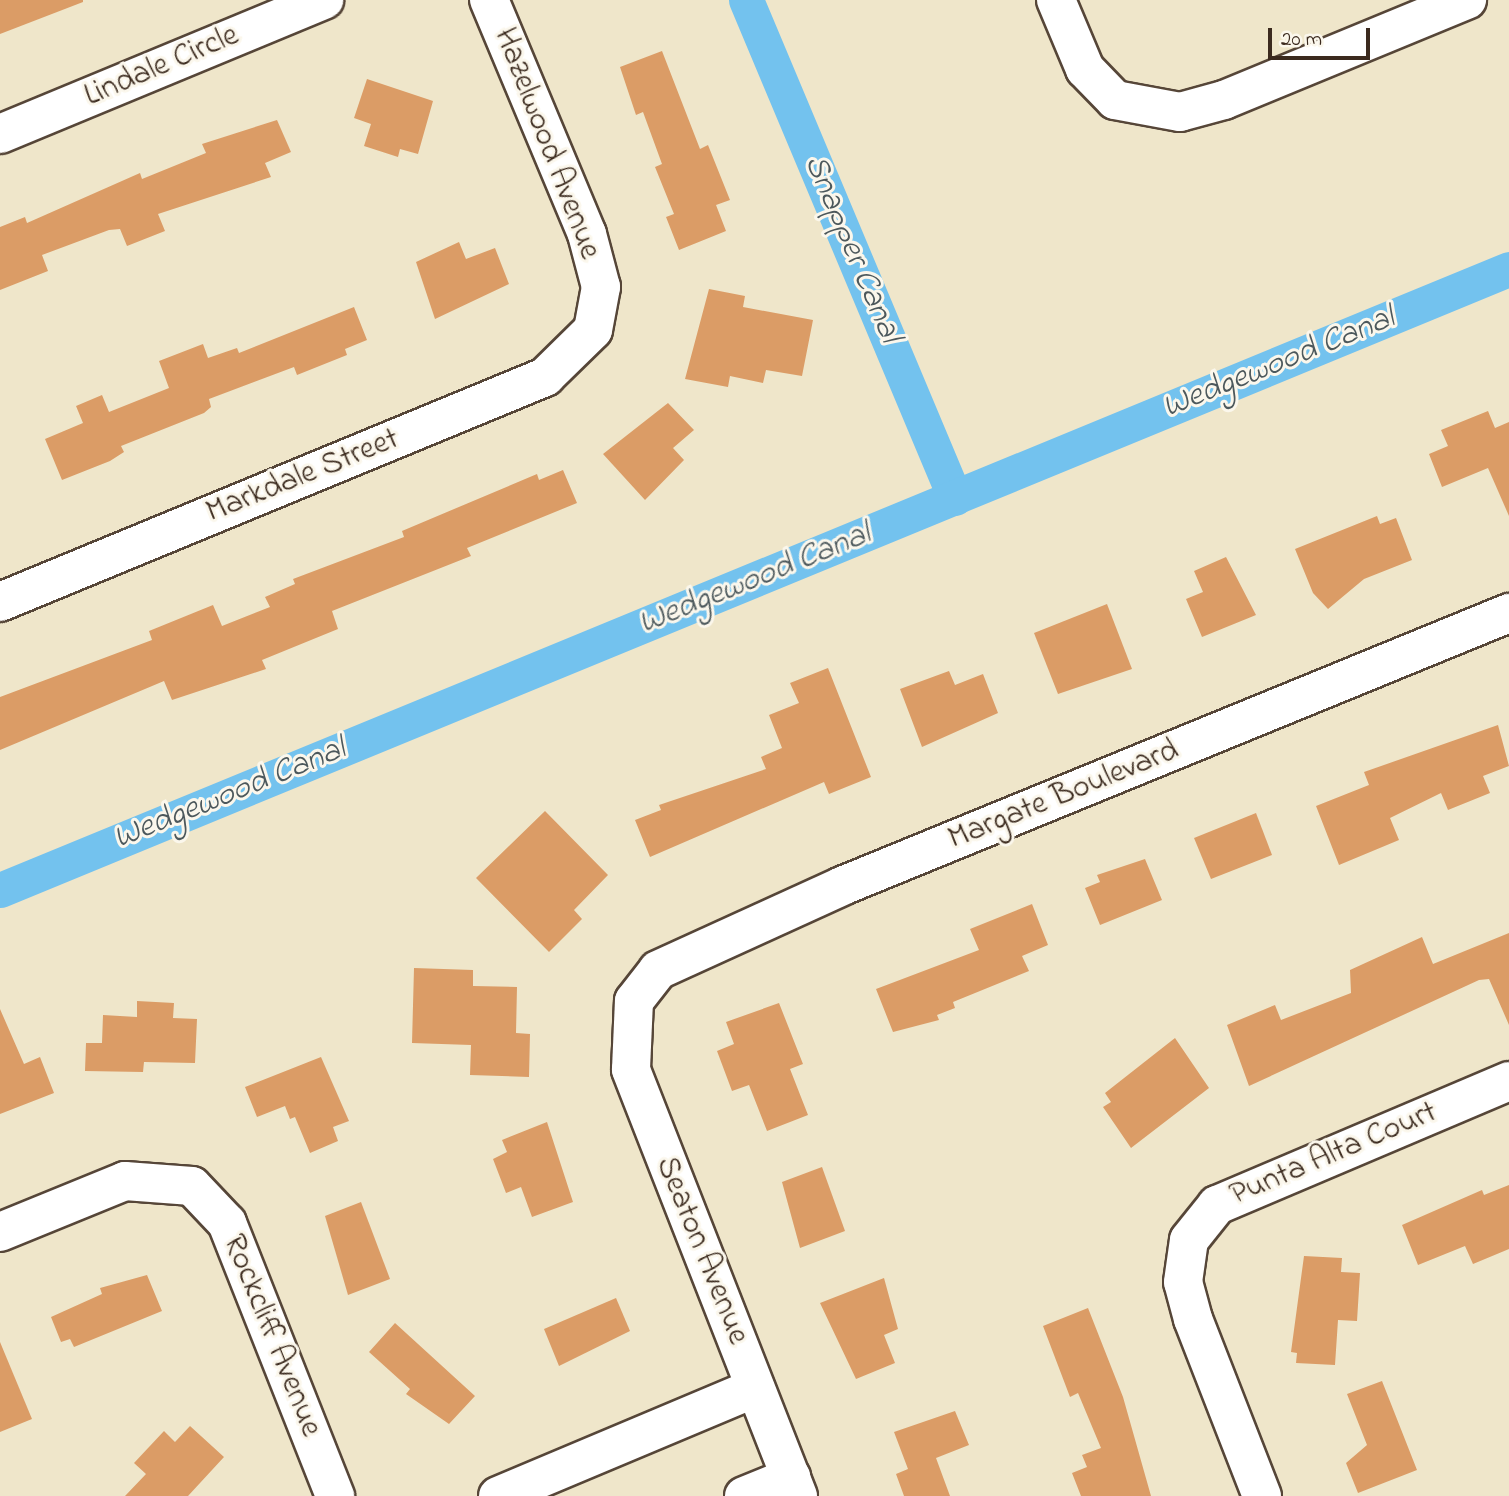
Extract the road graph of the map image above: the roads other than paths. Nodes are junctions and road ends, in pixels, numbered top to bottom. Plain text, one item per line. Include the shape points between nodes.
1 (324, 0) edge
2 (489, 0) edge
3 (1056, 0) edge
4 (1467, 0) edge
5 (0, 134) edge
6 (593, 330) joint
7 (0, 601) edge
8 (1509, 613) edge
9 (634, 1001) joint
10 (1509, 1081) edge
11 (0, 1232) edge
12 (755, 1388) junction
13 (794, 1487) edge
14 (335, 1496) edge
15 (498, 1496) edge
16 (744, 1496) edge
17 (1262, 1496) edge

1 - 5 street, Lindale Circle
2 - 6 street, Hazelwood Avenue via 587,234 601,287
3 - 4 street via 1085,69 1115,100 1180,112 1224,100
6 - 7 street, Markdale Street via 545,377
8 - 9 street, Margate Boulevard via 842,886 658,970
9 - 12 street, Seaton Avenue via 631,1069
10 - 17 street, Punta Alta Court via 1217,1205 1189,1240 1183,1282 1193,1319
11 - 14 street, Rockcliff Avenue via 125,1181 192,1186 227,1223
12 - 13 street, Seaton Avenue
12 - 15 street
13 - 16 street

